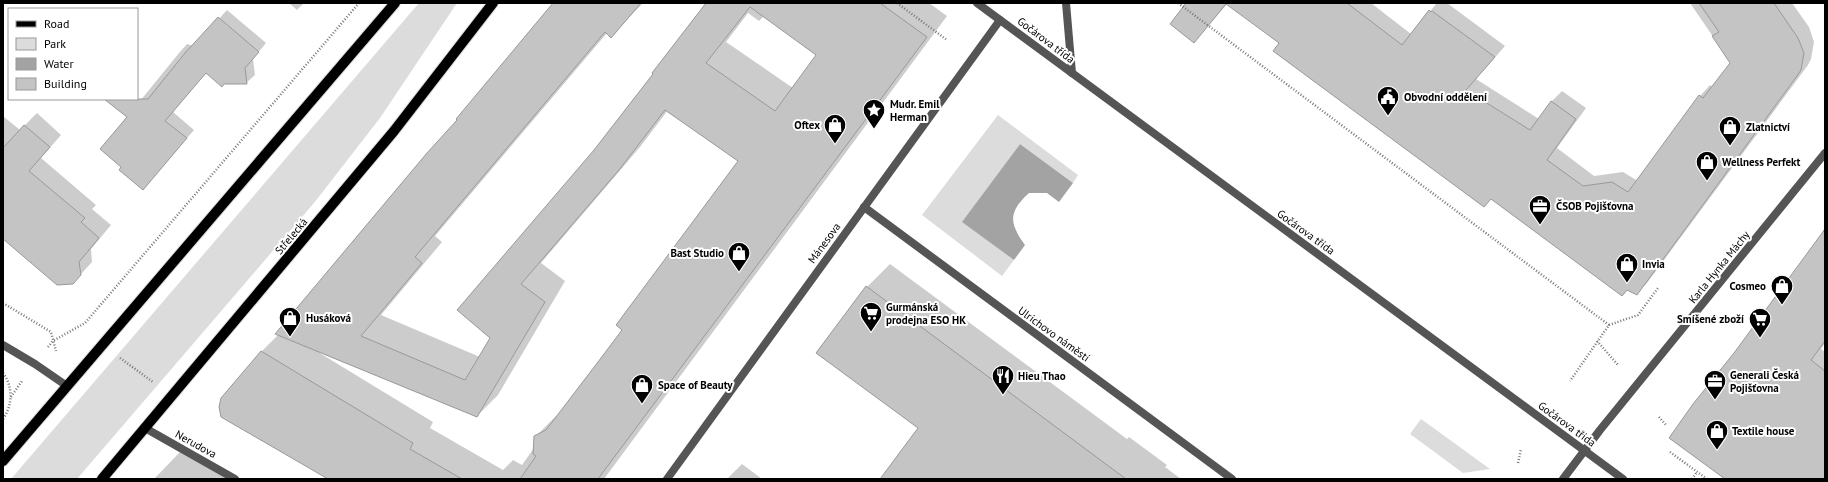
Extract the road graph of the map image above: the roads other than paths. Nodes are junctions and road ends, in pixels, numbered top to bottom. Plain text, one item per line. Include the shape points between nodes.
1 (395, 3) edge
2 (493, 3) edge
3 (977, 3) edge
4 (1066, 3) edge
5 (1000, 20) junction
6 (1072, 73) junction
7 (1825, 153) edge
8 (864, 207) junction
9 (3, 345) edge
10 (67, 386) junction
11 (146, 428) junction
12 (1584, 451) junction
13 (3, 461) edge
14 (102, 479) edge
15 (235, 479) edge
16 (667, 479) edge
17 (1232, 479) edge
18 (1563, 479) edge
19 (1623, 479) edge

1 - 10 main road
2 - 11 main road, Střelecká via 394,131
3 - 5 street, Gočárova třída
4 - 6 street
5 - 6 street, Gočárova třída
5 - 8 street, Mánesova
6 - 12 street, Gočárova třída
7 - 12 street, Karla Hynka Máchy
8 - 16 street, Mánesova
8 - 17 street, Ulrichovo náměstí
9 - 10 street
10 - 13 main road
11 - 14 main road, Střelecká
11 - 15 street, Nerudova
12 - 18 street, Karla Hynka Máchy
12 - 19 street, Gočárova třída

